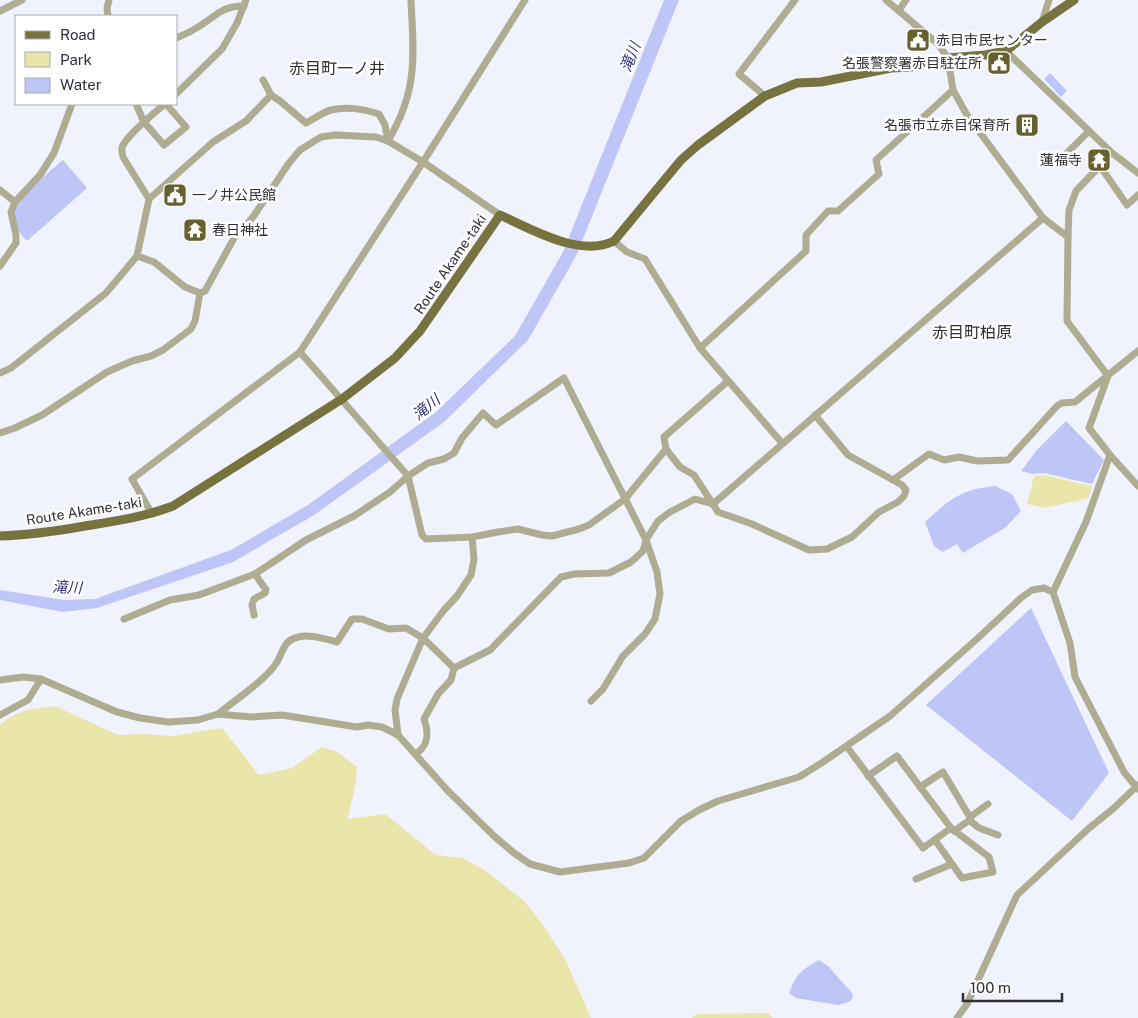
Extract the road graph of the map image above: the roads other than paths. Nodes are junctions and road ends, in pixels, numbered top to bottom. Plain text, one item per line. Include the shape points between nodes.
1 (22, 0) edge
2 (109, 0) edge
3 (411, 0) edge
4 (525, 0) edge
5 (795, 0) edge
6 (886, 0) edge
7 (906, 0) edge
8 (1049, 0) edge
9 (1074, 0) edge
10 (245, 3) edge
11 (899, 10) junction
12 (0, 11) edge
13 (108, 15) edge
14 (1042, 22) junction
15 (178, 37) edge
16 (1006, 51) junction
17 (948, 58) junction
18 (263, 80) dead end
19 (954, 90) junction
20 (178, 92) edge
21 (271, 95) junction
22 (765, 96) junction
23 (72, 105) edge
24 (136, 105) edge
25 (164, 105) edge
26 (166, 105) edge
27 (144, 122) junction
28 (1089, 131) junction
29 (388, 141) junction
30 (1111, 152) junction
31 (423, 162) junction
32 (1057, 163) dead end
33 (1100, 166) junction
34 (1138, 173) edge
35 (0, 190) edge
36 (1138, 195) edge
37 (149, 199) junction
38 (15, 202) junction
39 (500, 215) junction
40 (1043, 218) junction
41 (1068, 237) junction
42 (614, 240) junction
43 (137, 256) junction
44 (0, 266) edge
45 (200, 293) junction
46 (700, 348) junction
47 (1138, 351) edge
48 (300, 352) junction
49 (0, 373) edge
50 (1108, 376) junction
51 (728, 381) junction
52 (342, 399) junction
53 (815, 414) junction
54 (0, 433) edge
55 (782, 443) junction
56 (666, 449) junction
57 (1110, 456) junction
58 (408, 476) junction
59 (893, 480) junction
60 (1138, 486) edge
61 (624, 498) junction
62 (713, 504) junction
63 (152, 514) junction
64 (0, 536) edge
65 (472, 537) junction
66 (646, 540) junction
67 (255, 574) junction
68 (1053, 592) junction
69 (254, 615) dead end
70 (124, 619) dead end
71 (423, 638) junction
72 (454, 668) junction
73 (41, 679) junction
74 (0, 680) edge
75 (592, 701) dead end
76 (218, 714) junction
77 (0, 715) edge
78 (398, 735) junction
79 (847, 747) junction
80 (416, 754) junction
81 (868, 776) junction
82 (920, 787) junction
83 (1137, 787) edge
84 (988, 804) dead end
85 (970, 819) junction
86 (952, 829) junction
87 (998, 834) dead end
88 (935, 840) junction
89 (952, 864) junction
90 (916, 879) dead end
91 (958, 1018) edge

1 - 12 street
2 - 13 street
3 - 29 street via 411,80 400,119
4 - 31 street
5 - 22 street via 739,74
6 - 11 street
7 - 11 street
8 - 14 street
9 - 14 main road
10 - 15 street via 227,7 198,28
10 - 20 street via 222,49
11 - 17 street via 938,44
14 - 16 main road
16 - 17 main road
16 - 28 street
17 - 19 street
17 - 22 main road via 912,67 797,83
18 - 21 street
19 - 40 street via 967,114
19 - 46 street via 876,160 879,174 838,212 828,211 806,235 806,251
21 - 29 street via 306,123 330,110 379,114
21 - 37 street via 246,121 213,142
22 - 42 main road via 687,155
23 - 38 street via 54,153 40,175
24 - 27 street
25 - 27 street
26 - 27 street via 186,127 164,145
27 - 37 street via 122,145 122,150 123,157
28 - 30 street
28 - 32 street
29 - 31 street
29 - 45 street via 376,137 335,135 321,137 300,150 253,217 234,238 212,280
30 - 33 street
30 - 34 street
31 - 39 street
31 - 48 street
33 - 36 street via 1127,205
33 - 41 street via 1076,191 1069,210
35 - 38 street
37 - 43 street
38 - 44 street via 11,212 16,243
39 - 42 main road, Route Akame-taki via 563,243 594,246
39 - 52 main road, Route Akame-taki via 420,331 395,358
40 - 41 street
40 - 53 street
41 - 50 street via 1067,321
42 - 46 street via 627,252 645,260
43 - 45 street via 154,262 185,287
43 - 49 street via 106,293 12,368
45 - 54 street via 192,329 163,350 107,372 42,415
46 - 51 street
47 - 50 street
48 - 52 street
48 - 63 street via 132,479
50 - 57 street via 1089,428
50 - 59 street via 1075,402 1057,406 1008,460 977,461 959,457 944,460 929,454
51 - 55 street
51 - 56 street via 664,437
52 - 58 street
52 - 63 main road, Route Akame-taki via 180,502
53 - 55 street
53 - 59 street via 848,455
55 - 62 street
56 - 61 street
56 - 62 street via 680,467 694,475
57 - 60 street
57 - 68 street via 1086,522
58 - 61 street via 428,463 454,453 483,413 496,425 564,378
58 - 65 street via 422,535 426,539
58 - 67 street via 354,516 306,540
59 - 62 street via 906,490 904,496 852,536 827,549 809,550 718,512
61 - 65 street via 589,525 552,536 518,529
61 - 66 street
62 - 66 street via 695,499 670,512 658,520
63 - 64 main road, Route Akame-taki via 31,535
65 - 71 street via 472,575
66 - 72 street via 643,551 609,574 561,576 490,650
66 - 75 street via 657,572 660,594 655,619 623,656
67 - 69 street via 266,590 254,599
67 - 70 street via 199,595 170,600
68 - 79 street via 1044,588 1022,596 896,710
68 - 83 street via 1070,643 1075,676 1124,772
71 - 72 street
71 - 76 street via 406,628 389,628 352,619 337,642 318,637 296,637 290,640 267,674
71 - 78 street via 395,710
72 - 80 street via 451,680 438,694 424,719 428,731 422,749
73 - 74 street
73 - 76 street via 140,718 191,721
73 - 77 street via 28,700
76 - 78 street via 282,715 357,727 368,725 382,727
78 - 80 street
79 - 80 street via 799,777 718,801 699,810 681,821 644,858 560,872 530,864 514,853 448,791
79 - 81 street
81 - 82 street via 897,756
81 - 88 street via 923,848
82 - 85 street via 943,772
82 - 86 street
83 - 91 street via 1017,895
84 - 85 street
85 - 86 street
85 - 87 street via 978,828
86 - 88 street
86 - 89 street via 989,857 993,872 962,878
88 - 89 street
89 - 90 street

